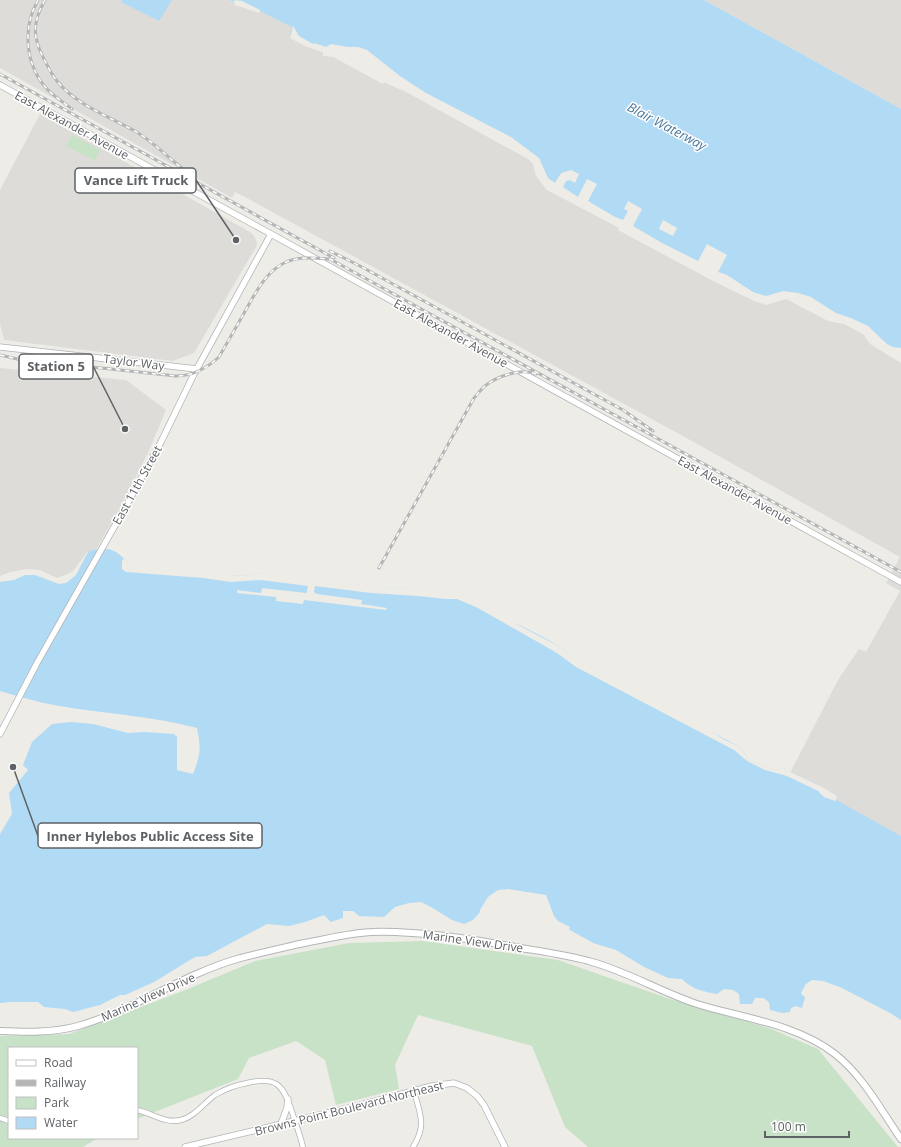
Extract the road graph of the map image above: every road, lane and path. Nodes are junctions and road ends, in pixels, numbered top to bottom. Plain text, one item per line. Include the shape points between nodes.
1 (0, 85) edge
2 (271, 234) junction
3 (0, 347) edge
4 (197, 369) junction
5 (901, 582) edge
6 (0, 734) edge
7 (0, 1031) edge
8 (414, 1091) junction
9 (288, 1099) junction
10 (138, 1110) edge
11 (296, 1121) junction
12 (281, 1124) junction
13 (901, 1139) edge
14 (196, 1146) edge
15 (185, 1147) edge
16 (303, 1147) edge
17 (412, 1147) edge
18 (505, 1147) edge

1 - 2 street, East Alexander Avenue
2 - 4 street, East 11th Street
2 - 5 street, East Alexander Avenue
3 - 4 street, Taylor Way
4 - 6 street, East 11th Street via 161,442
7 - 13 main road, Marine View Drive via 42,1032 81,1025 217,966 293,946 372,932 437,935 590,961 672,995 810,1038 848,1066
8 - 11 street, Browns Point Boulevard Northeast
8 - 17 street via 421,1131
8 - 18 street, Browns Point Boulevard Northeast via 449,1083 467,1088 478,1096
9 - 10 street via 280,1086 262,1080 217,1094 181,1120 166,1120
9 - 11 street
9 - 12 street
11 - 12 street, Browns Point Boulevard Northeast
11 - 16 street
12 - 14 street, Browns Point Boulevard Northeast
14 - 15 street, Browns Point Boulevard Northeast

